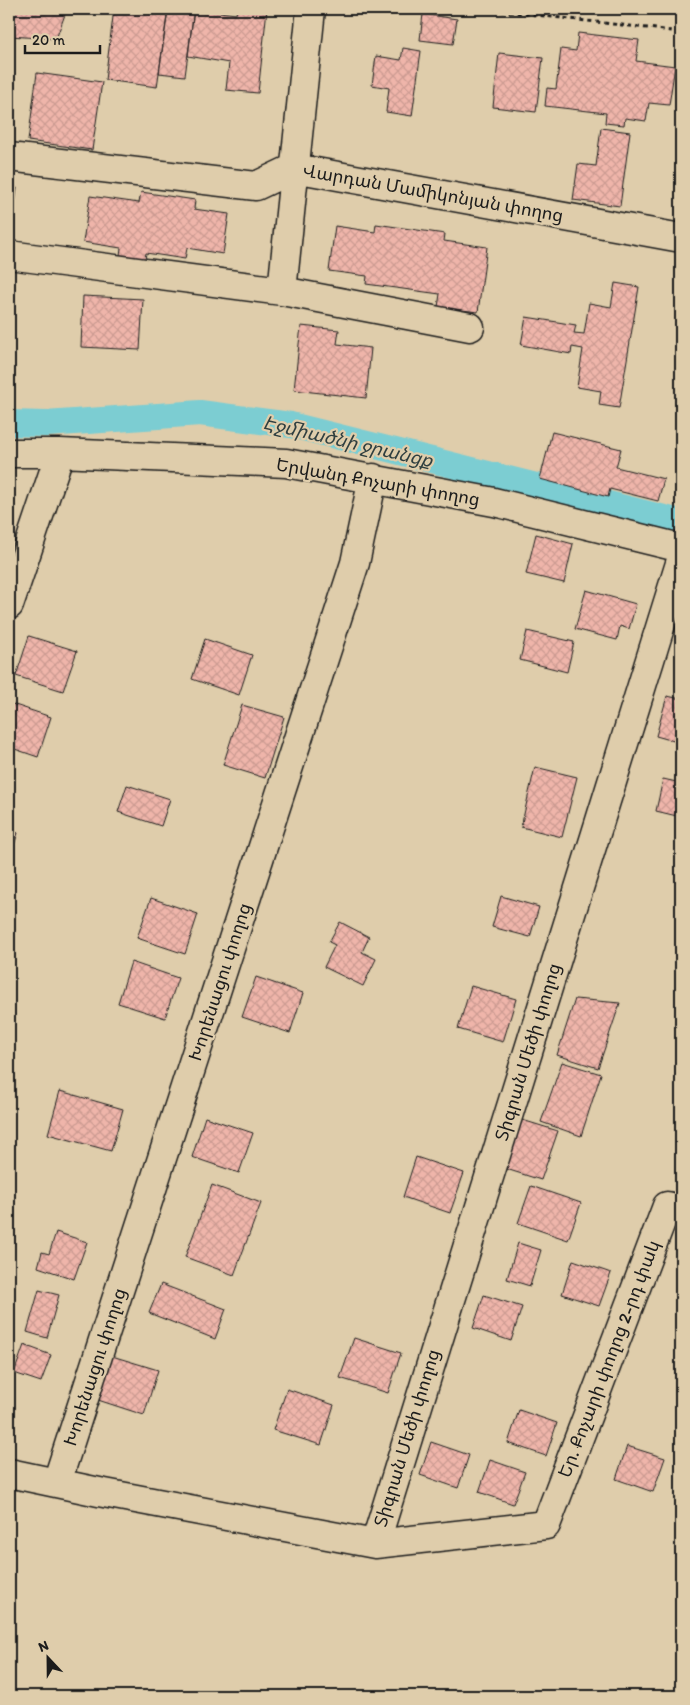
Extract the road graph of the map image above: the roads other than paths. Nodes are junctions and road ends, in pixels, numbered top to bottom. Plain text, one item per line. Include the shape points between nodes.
1 (310, 9) edge
2 (9, 157) edge
3 (294, 168) junction
4 (681, 238) edge
5 (9, 255) edge
6 (282, 290) junction
7 (470, 327) dead end
8 (9, 453) edge
9 (60, 453) junction
10 (373, 478) junction
11 (681, 548) edge
12 (681, 560) edge
13 (9, 605) edge
14 (681, 1210) edge
15 (9, 1473) edge
16 (58, 1482) junction
17 (375, 1544) junction

1 - 3 street
2 - 3 street, Վարդան Մամիկոնյան փողոց via 256,186
3 - 4 street, Վարդան Մամիկոնյան փողոց
3 - 6 street
5 - 6 street
6 - 7 street
8 - 9 street, Երվանդ Քոչարի փողոց
9 - 10 street, Երվանդ Քոչարի փողոց via 286,463
9 - 13 street
10 - 11 street, Երվանդ Քոչարի փողոց via 494,502
10 - 16 street, Խորենացու փողոց via 355,563
12 - 17 street, Տիգրան Մեծի փողոց
14 - 17 street, Եր. Քոչարի փողոց 2-րդ փակ via 667,1206 546,1525
15 - 16 street
16 - 17 street

